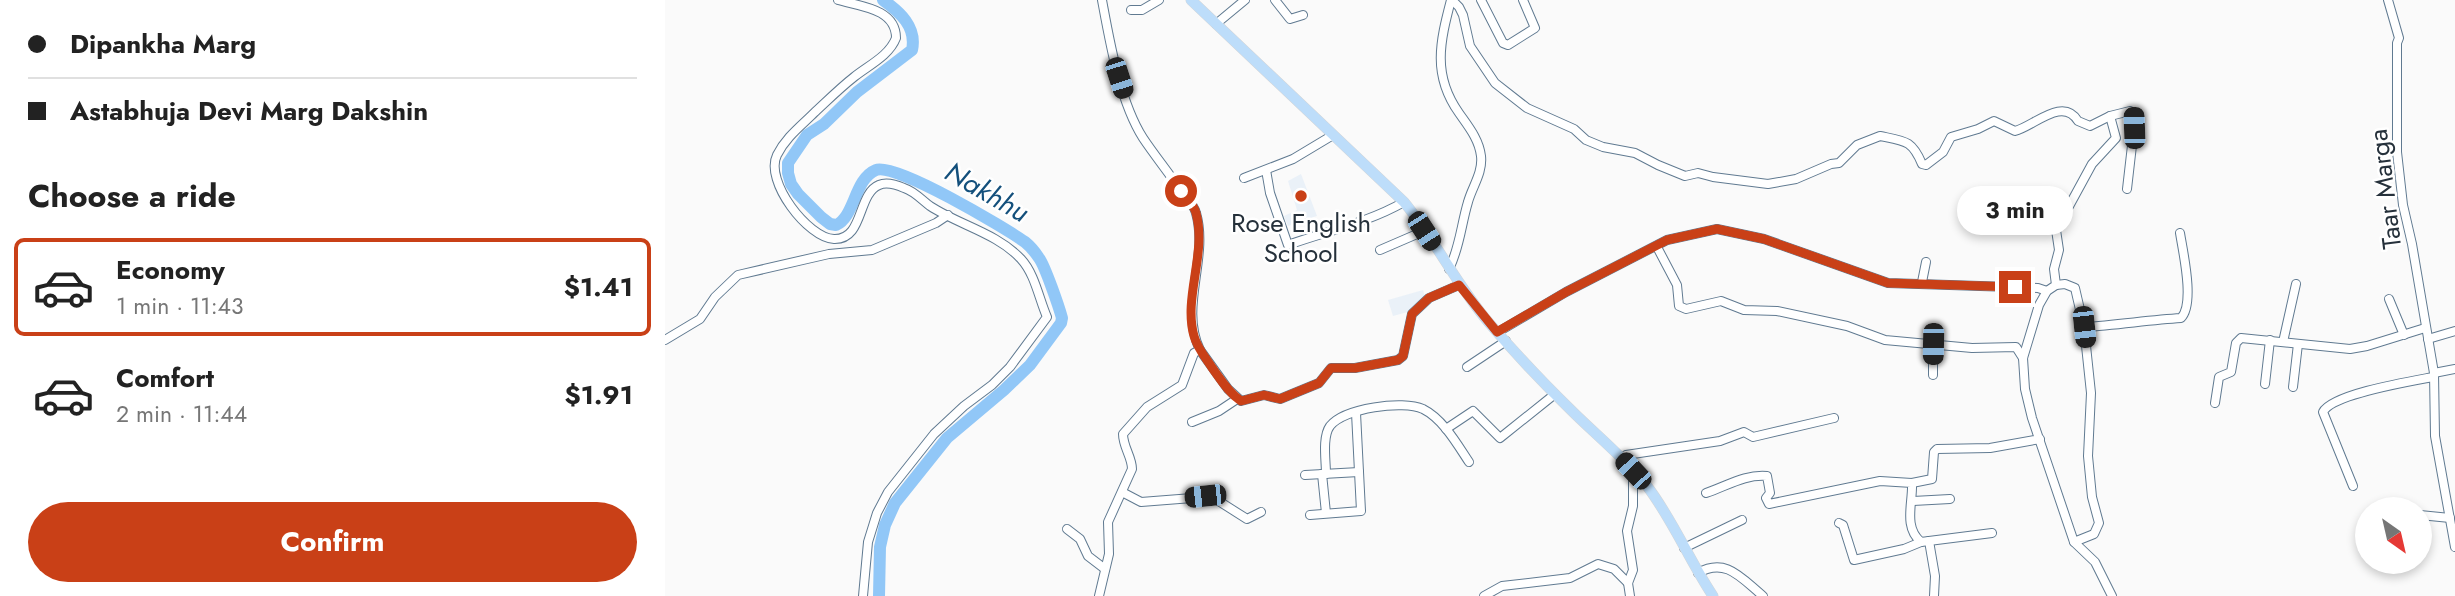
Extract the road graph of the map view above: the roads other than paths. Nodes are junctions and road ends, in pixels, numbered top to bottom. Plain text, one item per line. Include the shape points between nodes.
1 (838, 0) edge
2 (1102, 0) edge
3 (1159, 0) edge
4 (1191, 0) edge
5 (1245, 0) edge
6 (1275, 0) edge
7 (1451, 0) edge
8 (1481, 0) edge
9 (1523, 0) edge
10 (2388, 0) edge
11 (1131, 10) dead end
12 (1303, 15) dead end
13 (1216, 24) junction
14 (2110, 116) junction
15 (1333, 135) junction
16 (1266, 170) junction
17 (1244, 178) dead end
18 (2127, 188) dead end
19 (1404, 202) junction
20 (948, 215) junction
21 (1424, 231) junction
22 (2180, 233) dead end
23 (1657, 247) junction
24 (1380, 250) dead end
25 (1926, 262) dead end
26 (1449, 269) junction
27 (1922, 282) junction
28 (2296, 284) dead end
29 (1459, 285) junction
30 (2056, 285) junction
31 (2047, 291) junction
32 (2389, 299) dead end
33 (2084, 327) junction
34 (2425, 328) junction
35 (2455, 331) edge
36 (1497, 332) junction
37 (2404, 335) junction
38 (2428, 339) junction
39 (665, 340) edge
40 (2270, 340) junction
41 (1506, 341) junction
42 (2283, 342) junction
43 (1933, 344) junction
44 (2298, 344) junction
45 (1200, 351) junction
46 (2023, 358) junction
47 (1467, 367) dead end
48 (2455, 369) edge
49 (1933, 374) dead end
50 (2434, 375) junction
51 (2265, 384) dead end
52 (2293, 387) dead end
53 (1555, 394) junction
54 (1237, 399) junction
55 (2215, 403) dead end
56 (1356, 413) junction
57 (1834, 418) dead end
58 (1192, 422) dead end
59 (1446, 429) junction
60 (2040, 439) junction
61 (1621, 458) junction
62 (1469, 462) dead end
63 (1633, 471) junction
64 (1359, 472) junction
65 (1324, 474) junction
66 (1305, 475) dead end
67 (1912, 483) junction
68 (2353, 486) dead end
69 (1122, 492) junction
70 (1706, 493) dead end
71 (1949, 499) dead end
72 (1913, 501) junction
73 (2451, 507) edge
74 (1261, 512) dead end
75 (1326, 513) junction
76 (1310, 515) dead end
77 (2433, 516) edge
78 (2450, 518) junction
79 (1742, 520) dead end
80 (1839, 523) dead end
81 (1067, 529) dead end
82 (1991, 533) dead end
83 (1925, 542) junction
84 (2074, 542) junction
85 (2455, 547) edge
86 (1684, 548) junction
87 (1105, 569) junction
88 (1698, 573) junction
89 (1627, 583) junction
90 (863, 596) edge
91 (1099, 596) edge
92 (1484, 596) edge
93 (1630, 596) edge
94 (1713, 596) edge
95 (1763, 596) edge
96 (1934, 596) edge
97 (2112, 596) edge

1 - 20 street via 872,8 895,29 896,37 886,54 829,97 787,141 775,158 780,192 811,227 834,239 853,229 869,194 880,184 906,188
2 - 45 street via 1128,108 1142,137 1196,210 1198,264 1192,325
3 - 11 street via 1142,10
4 - 13 main road
5 - 13 street
6 - 12 street via 1290,19
7 - 14 street via 1462,15 1470,46 1490,77 1508,94 1586,140 1635,153 1685,176 1698,173 1785,183 1839,163 1857,145 1880,135 1912,145 1926,165 1943,152 1951,137 1994,121 2015,131 2050,113 2065,111 2090,126
7 - 26 street via 1440,43 1441,76 1481,155 1458,251
8 - 9 street via 1505,45 1535,28
10 - 34 street, Taar Marga via 2399,38 2397,152
13 - 15 main road
14 - 18 street via 2134,114
14 - 30 street via 2116,138 2092,164 2056,229
15 - 16 street
15 - 19 main road
16 - 17 street
16 - 19 street via 1288,245 1356,224
19 - 21 main road
20 - 39 street via 872,250 829,254 738,275 699,319
20 - 90 street via 1019,257 1028,267 1047,317 1010,367 934,434 888,492 868,542
21 - 24 street
21 - 26 main road
22 - 33 street via 2188,301 2182,318
23 - 27 street via 1667,240 1717,229 1764,239 1888,283
23 - 36 street
23 - 43 street via 1677,285 1679,306 1686,309 1721,301 1744,310 1777,311 1847,326 1885,340
25 - 27 street
26 - 29 main road
27 - 31 street
28 - 42 street
29 - 36 main road
29 - 54 street via 1429,298 1412,314 1403,356 1398,360 1331,368 1319,383 1280,399 1264,395
30 - 31 street
30 - 33 street via 2075,288
31 - 46 street
32 - 37 street
33 - 84 street via 2091,393 2088,456 2099,523 2094,534
34 - 37 street
34 - 38 street, Taar Marga
35 - 38 street
36 - 41 main road
37 - 44 street via 2350,349
38 - 50 street, Taar Marga
40 - 42 street
40 - 51 street
40 - 55 street via 2238,339 2234,367 2219,377
41 - 47 street
41 - 53 main road
42 - 44 street
43 - 46 street via 2016,346
43 - 49 street
44 - 52 street
45 - 54 street
45 - 69 street via 1194,353 1181,385 1147,407 1123,434 1132,469
46 - 60 street via 2028,403
48 - 50 street
50 - 68 street via 2326,406 2323,412
50 - 73 street, Taar Marga via 2435,436
53 - 59 street via 1500,438 1473,411
53 - 61 main road
54 - 58 street
56 - 59 street via 1402,404 1424,410
56 - 64 street
56 - 65 street via 1343,415 1330,426
57 - 61 street via 1753,438 1744,432 1720,441
59 - 62 street
60 - 67 street via 1937,449 1932,478
60 - 84 street
61 - 63 main road
63 - 86 main road via 1665,512
63 - 89 street via 1627,531 1633,570
64 - 65 street
64 - 75 street via 1361,511
65 - 66 street
65 - 75 street
67 - 70 street via 1880,481 1769,504 1767,476 1757,475
67 - 72 street
69 - 74 street via 1141,502 1205,496 1247,519
69 - 87 street via 1108,522
71 - 72 street
72 - 83 street via 1911,531
73 - 78 street, Taar Marga
75 - 76 street
77 - 78 street
78 - 85 street, Taar Marga
79 - 86 street
80 - 83 street via 1854,559
81 - 87 street
82 - 83 street
83 - 96 street via 1935,576
84 - 97 street via 2095,562
86 - 88 main road
87 - 91 street
88 - 94 main road
88 - 95 street via 1722,565
89 - 92 street via 1614,569 1598,564 1570,578 1502,586
89 - 93 street

